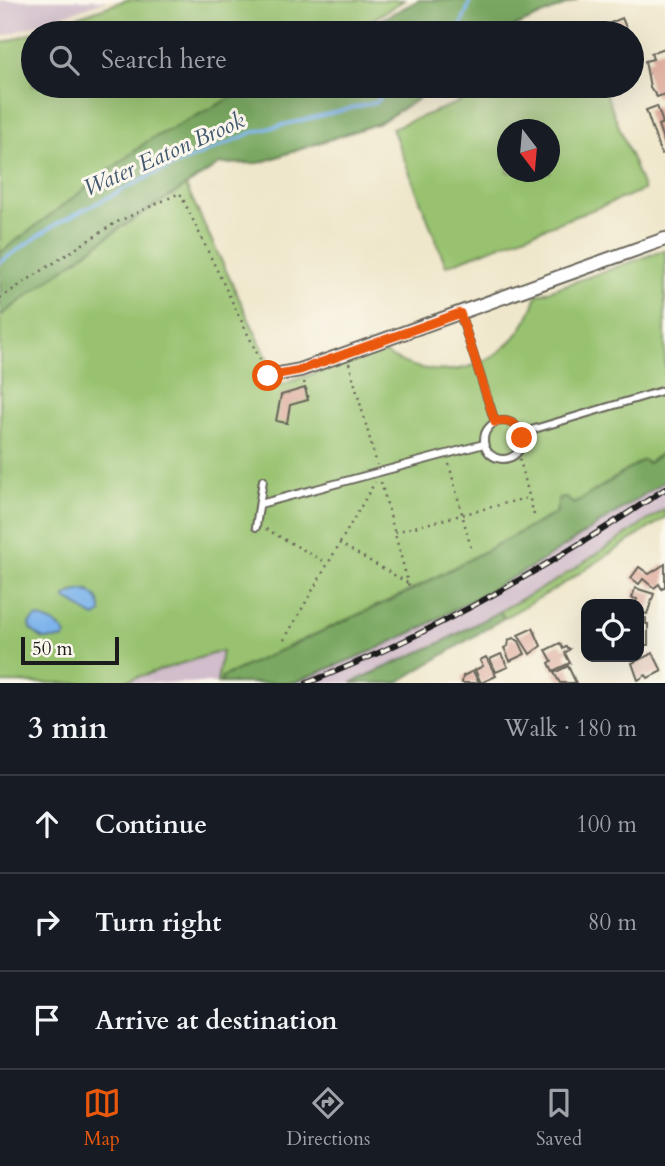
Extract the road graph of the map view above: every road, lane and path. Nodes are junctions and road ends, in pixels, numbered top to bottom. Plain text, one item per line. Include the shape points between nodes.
1 (665, 239) edge
2 (0, 298) edge
3 (460, 313) junction
4 (300, 370) junction
5 (268, 376) joint
6 (665, 390) edge
7 (309, 399) dead end
8 (495, 422) junction
9 (521, 433) junction
10 (484, 444) junction
11 (518, 452) junction
12 (446, 454) junction
13 (379, 474) dead end
14 (263, 480) dead end
15 (530, 496) junction
16 (260, 504) junction
17 (462, 514) junction
18 (536, 519) dead end
19 (256, 525) joint
20 (395, 532) dead end
21 (339, 543) junction
22 (472, 552) dead end
23 (328, 564) junction
24 (408, 583) dead end
25 (284, 640) dead end

1 - 3 street
2 - 5 path via 115,223 180,193
3 - 4 street
3 - 8 lane
4 - 5 street
4 - 7 path
6 - 9 lane
8 - 9 lane via 507,421
8 - 10 lane via 487,429
9 - 11 lane
10 - 11 lane via 490,454 501,459
10 - 12 lane
11 - 15 path
12 - 16 lane
12 - 17 path
13 - 21 path
14 - 16 lane
15 - 17 path
15 - 18 path
16 - 19 lane
17 - 20 path
17 - 22 path
19 - 23 path
21 - 23 path
21 - 24 path
23 - 25 path

